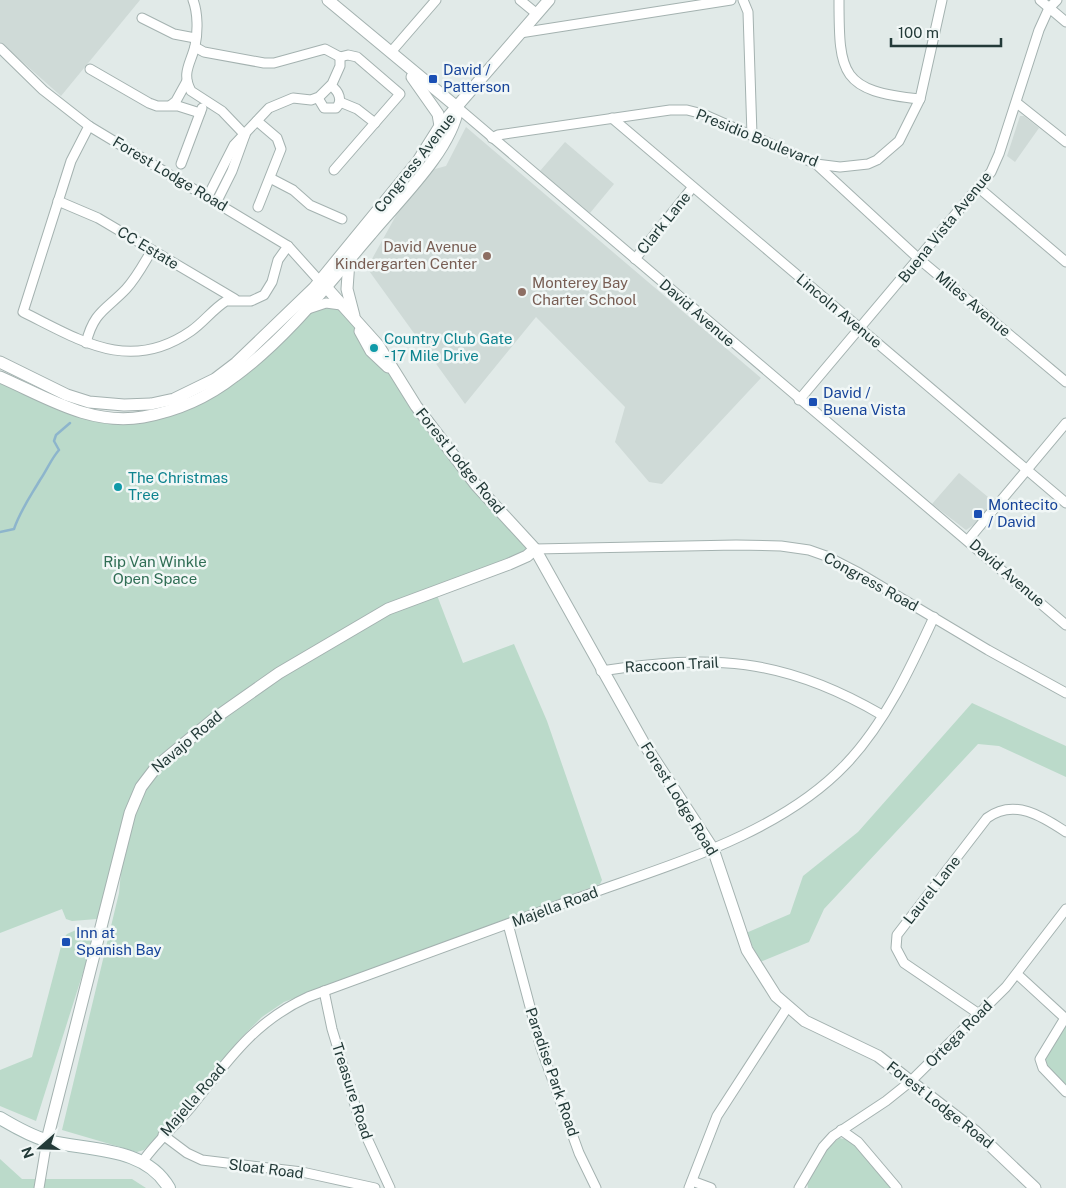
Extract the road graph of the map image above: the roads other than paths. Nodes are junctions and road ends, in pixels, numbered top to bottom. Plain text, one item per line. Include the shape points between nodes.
1 (193, 0) edge
2 (328, 0) edge
3 (436, 0) edge
4 (520, 0) edge
5 (549, 0) edge
6 (731, 0) edge
7 (743, 0) edge
8 (839, 0) edge
9 (942, 0) edge
10 (1040, 0) edge
11 (1056, 0) edge
12 (1049, 8) junction
13 (537, 14) junction
14 (142, 18) dead end
15 (1066, 22) edge
16 (520, 33) junction
17 (195, 42) junction
18 (0, 48) edge
19 (391, 52) junction
20 (340, 57) junction
21 (403, 63) junction
22 (90, 69) dead end
23 (187, 81) junction
24 (331, 87) junction
25 (318, 98) junction
26 (920, 99) junction
27 (206, 102) junction
28 (340, 102) junction
29 (1017, 103) junction
30 (171, 105) junction
31 (458, 108) junction
32 (200, 113) junction
33 (612, 118) junction
34 (257, 121) junction
35 (375, 123) junction
36 (89, 126) junction
37 (440, 126) junction
38 (245, 135) junction
39 (752, 135) junction
40 (492, 138) junction
41 (1066, 142) edge
42 (180, 164) dead end
43 (816, 164) junction
44 (334, 170) dead end
45 (270, 178) junction
46 (692, 188) junction
47 (979, 188) junction
48 (208, 196) junction
49 (58, 201) junction
50 (217, 201) junction
51 (258, 207) dead end
52 (342, 219) dead end
53 (288, 246) junction
54 (152, 250) junction
55 (350, 259) junction
56 (635, 259) junction
57 (919, 259) junction
58 (1066, 262) edge
59 (323, 284) junction
60 (235, 299) junction
61 (341, 305) junction
62 (304, 313) junction
63 (358, 324) junction
64 (861, 328) junction
65 (86, 343) junction
66 (0, 362) edge
67 (0, 377) edge
68 (1066, 382) edge
69 (799, 400) junction
70 (1066, 423) edge
71 (1027, 470) junction
72 (1066, 503) edge
73 (968, 540) junction
74 (535, 549) junction
75 (934, 616) junction
76 (1066, 625) edge
77 (601, 671) junction
78 (1066, 693) edge
79 (882, 715) junction
80 (1066, 832) edge
81 (712, 849) junction
82 (1066, 911) edge
83 (508, 924) junction
84 (1017, 974) junction
85 (324, 991) junction
86 (786, 1008) junction
87 (979, 1014) junction
88 (1066, 1018) edge
89 (911, 1081) junction
90 (1066, 1092) edge
91 (0, 1118) edge
92 (842, 1130) junction
93 (164, 1135) junction
94 (46, 1140) junction
95 (143, 1162) junction
96 (690, 1184) edge
97 (39, 1188) edge
98 (168, 1188) edge
99 (375, 1188) edge
100 (390, 1188) edge
101 (596, 1188) edge
102 (711, 1188) edge
103 (799, 1188) edge
104 (897, 1188) edge
105 (1035, 1188) edge

1 - 17 street
2 - 19 street, David Avenue
3 - 19 street
4 - 13 street
5 - 13 street
6 - 16 street
7 - 39 street via 748,12
8 - 26 street via 843,62 849,76 877,92
9 - 26 street, Presidio Boulevard
10 - 12 street
11 - 12 street, Buena Vista Avenue
12 - 15 street
12 - 29 street, Buena Vista Avenue
13 - 16 street
14 - 17 street
16 - 31 street
17 - 20 street via 204,52 264,63 322,48
17 - 23 street via 188,63
18 - 36 street, Forest Lodge Road via 43,90
19 - 21 street, David Avenue
20 - 24 street via 340,66
20 - 35 street via 348,54 356,57 400,94
21 - 31 street, David Avenue
21 - 37 street via 438,114
22 - 30 street via 149,103
23 - 27 street via 191,90
23 - 30 street
24 - 25 street
24 - 28 street via 337,92
25 - 28 street via 327,110 336,108
25 - 34 street via 286,99 269,108
26 - 43 street, Presidio Boulevard via 899,141 877,160 840,167
27 - 32 street
27 - 38 street via 222,111
28 - 35 street via 357,108
29 - 41 street
29 - 47 street, Buena Vista Avenue via 995,164
30 - 32 street
31 - 37 street, Congress Avenue
31 - 40 street, David Avenue
31 - 55 street, Congress Avenue via 456,121 433,161
32 - 42 street
33 - 39 street, Presidio Boulevard via 687,110
33 - 40 street, Presidio Boulevard
33 - 46 street, Lincoln Avenue
34 - 38 street
34 - 45 street via 280,144 281,155
35 - 44 street
36 - 48 street, Forest Lodge Road
36 - 49 street via 71,161
37 - 59 street, Congress Avenue via 418,161
38 - 48 street via 234,145
38 - 50 street
39 - 43 street, Presidio Boulevard
40 - 56 street, David Avenue
43 - 57 street, Miles Avenue
45 - 51 street
45 - 52 street via 293,190 310,205
46 - 56 street, Clark Lane
46 - 64 street, Lincoln Avenue
47 - 57 street, Buena Vista Avenue
47 - 58 street
48 - 50 street, Forest Lodge Road
49 - 54 street, CC Estate via 98,218
49 - 65 street via 23,312
50 - 53 street, Forest Lodge Road
53 - 59 street, Forest Lodge Road
53 - 60 street via 278,260 272,282 264,295 251,301
54 - 60 street, CC Estate
54 - 65 street via 127,288 101,310
55 - 59 street, Congress Avenue
55 - 63 street via 347,289
56 - 69 street, David Avenue
57 - 64 street, Buena Vista Avenue
57 - 68 street, Miles Avenue
59 - 61 street, Forest Lodge Road
59 - 62 street, Congress Avenue
59 - 66 street, Congress Avenue via 236,363 215,379 174,399 124,405 89,402 66,395
60 - 65 street via 219,305 190,332 156,348 117,351
61 - 62 street via 318,304
61 - 63 street, Forest Lodge Road
62 - 67 street, Congress Avenue via 236,376 193,404 162,413 133,418 77,412
63 - 74 street, Forest Lodge Road via 378,345 416,406 476,485
64 - 69 street, Buena Vista Avenue
64 - 71 street, Lincoln Avenue
69 - 73 street, David Avenue
70 - 71 street
71 - 72 street, Lincoln Avenue
71 - 73 street
73 - 76 street, David Avenue
74 - 75 street, Congress Road via 795,547 840,563
74 - 77 street, Forest Lodge Road
74 - 94 street, Navajo Road via 509,564 388,609 326,644 214,718 147,777 130,813
75 - 78 street, Congress Road
75 - 79 street, Majella Road via 904,681
77 - 79 street, Raccoon Trail via 693,661 747,664 788,672 828,686
77 - 81 street, Forest Lodge Road
79 - 81 street, Majella Road via 846,764 820,788 764,825
80 - 87 street, Laurel Lane via 1031,812 1010,809 993,814 897,934 896,948 904,963
81 - 83 street, Majella Road
81 - 86 street, Forest Lodge Road via 747,950
82 - 84 street, Ortega Road
83 - 85 street, Majella Road
83 - 101 street, Paradise Park Road via 540,1048 579,1153
84 - 87 street, Ortega Road
84 - 88 street
85 - 93 street, Majella Road via 280,1010 249,1035 187,1112
85 - 100 street, Treasure Road via 361,1125
86 - 89 street, Forest Lodge Road via 805,1022 878,1056
86 - 96 street via 717,1116
87 - 89 street, Ortega Road
88 - 90 street via 1040,1059 1043,1068
89 - 92 street, Ortega Road
89 - 105 street, Forest Lodge Road via 976,1132
91 - 94 main road
92 - 103 street, Ortega Road via 823,1147
92 - 104 street via 858,1142
93 - 95 street, Majella Road
93 - 99 street, Sloat Road via 202,1160 302,1172
94 - 95 main road via 106,1151
94 - 97 street
95 - 98 main road
96 - 102 street

